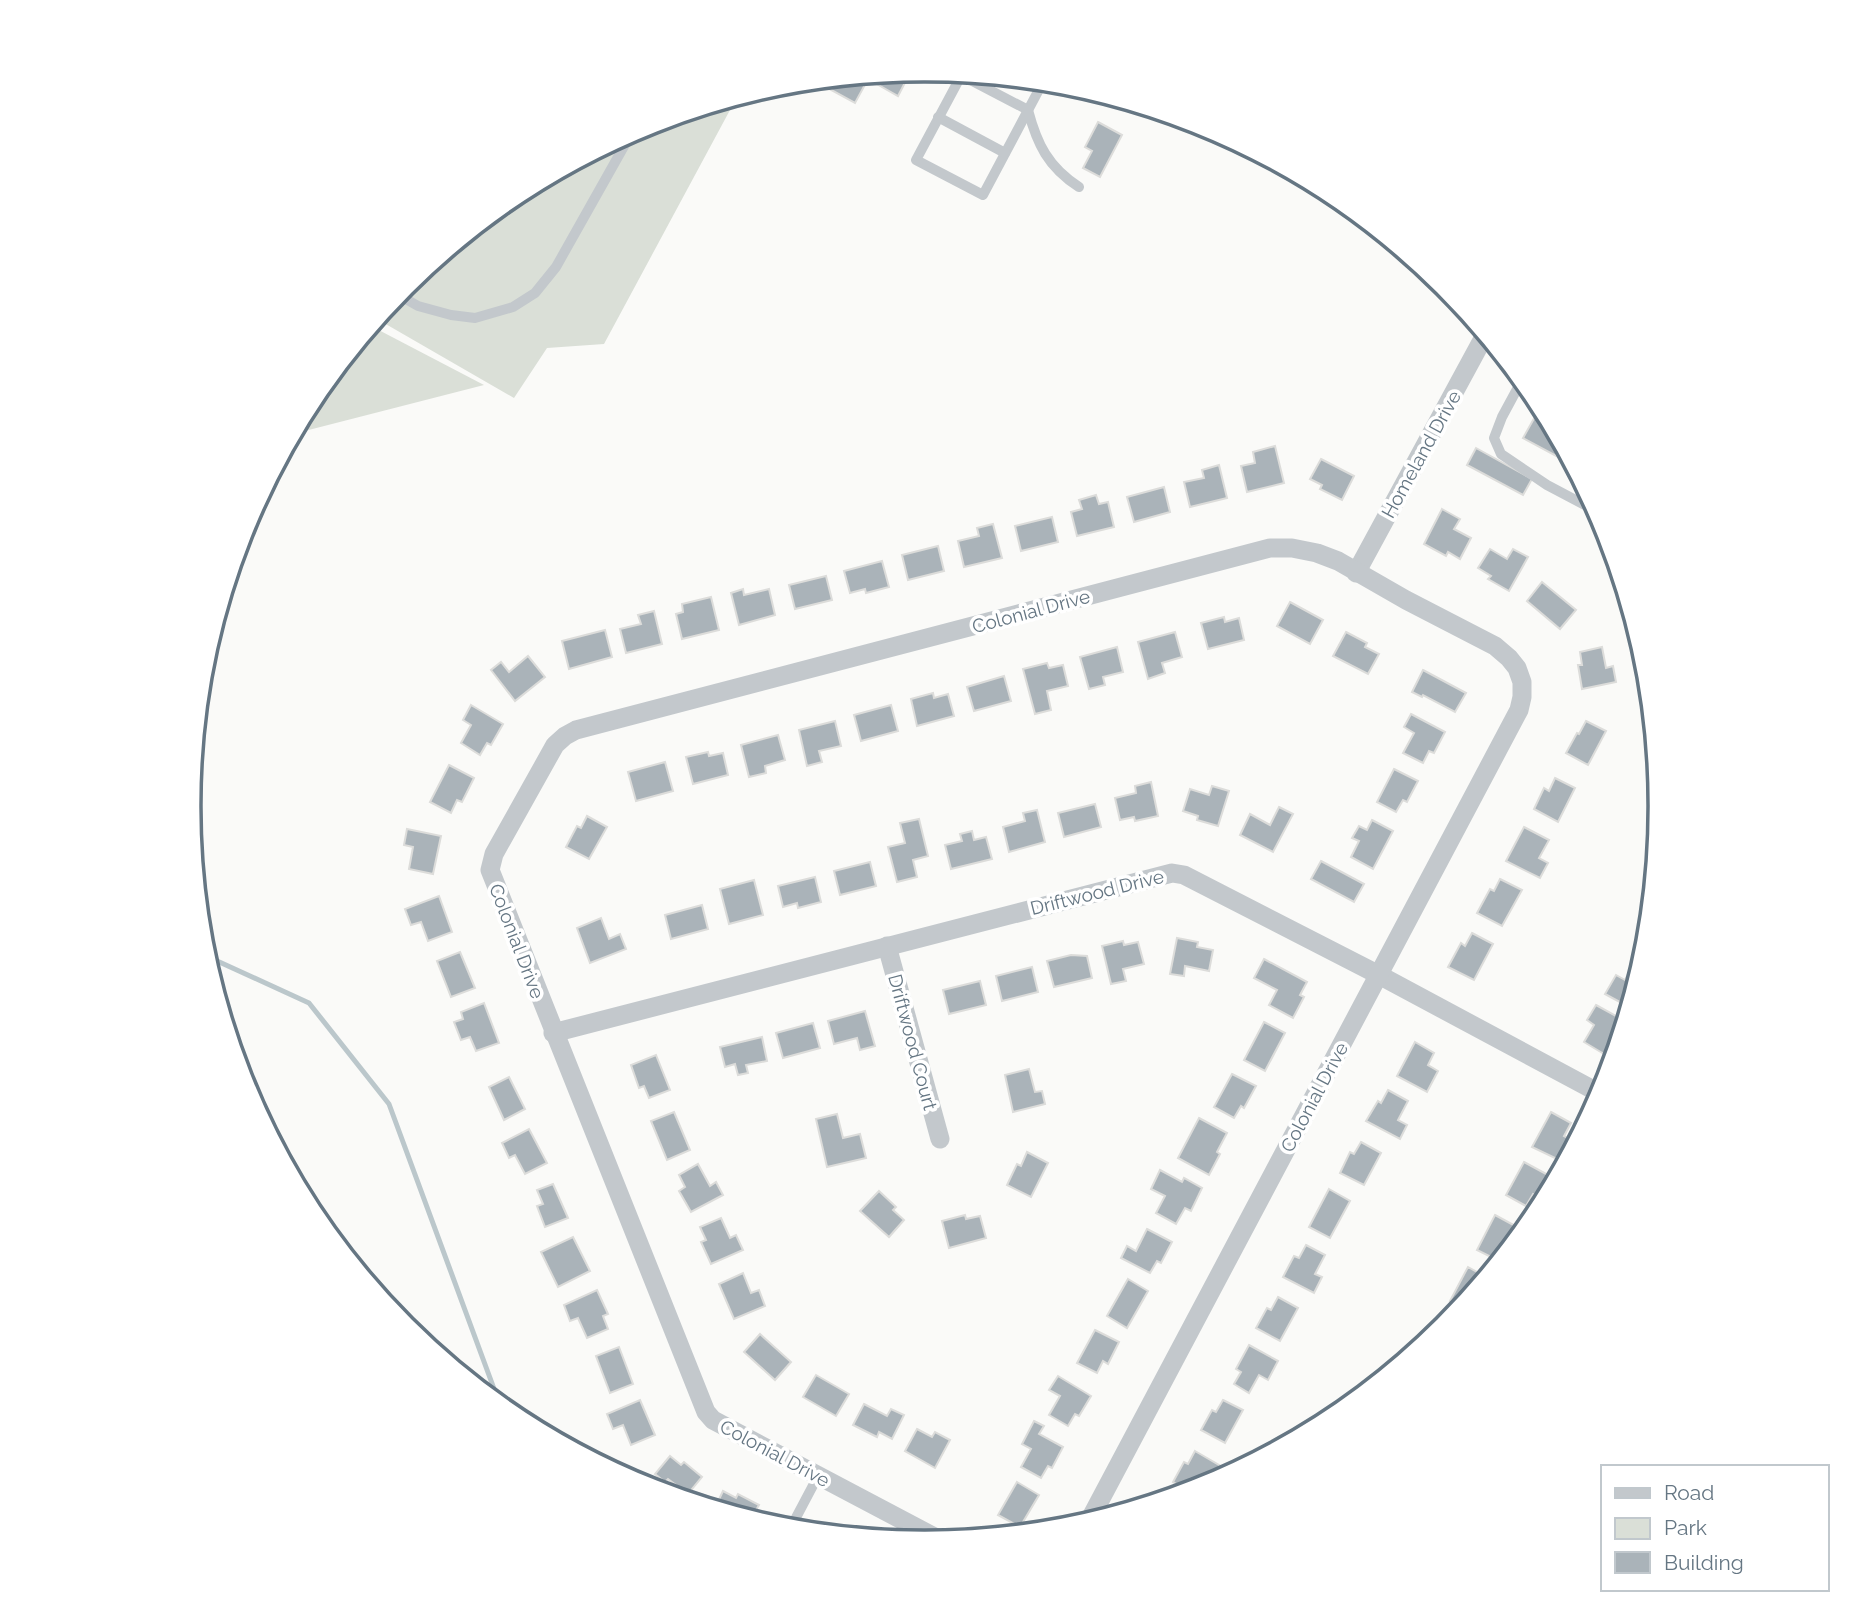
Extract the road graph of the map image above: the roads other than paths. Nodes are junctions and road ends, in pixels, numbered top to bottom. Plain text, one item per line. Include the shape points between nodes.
1 (957, 83) edge
2 (982, 85) edge
3 (1038, 91) edge
4 (1028, 110) junction
5 (938, 117) junction
6 (623, 148) edge
7 (1005, 153) junction
8 (1079, 187) dead end
9 (407, 300) edge
10 (1481, 343) edge
11 (1516, 390) edge
12 (1582, 503) edge
13 (1356, 573) junction
14 (887, 946) junction
15 (1379, 975) junction
16 (553, 1033) junction
17 (1591, 1088) edge
18 (940, 1139) dead end
19 (818, 1476) junction
20 (1095, 1509) edge
21 (796, 1518) edge
22 (921, 1530) edge

1 - 5 lane
2 - 4 lane
3 - 4 lane
4 - 7 lane
4 - 8 lane via 1042,150 1064,178
5 - 7 lane
5 - 7 lane via 916,160 982,195
6 - 9 lane via 556,267 535,293 513,307 475,318
10 - 13 street, Homeland Drive
11 - 12 lane via 1494,438 1501,454
13 - 15 street, Colonial Drive via 1495,646 1517,668 1522,682 1519,710
13 - 16 street, Colonial Drive via 1317,553 1270,548 565,736 555,745 489,870
14 - 15 street, Driftwood Drive via 1172,873 1184,875
14 - 16 street, Driftwood Drive
14 - 18 street, Driftwood Court
15 - 17 street, Driftwood Drive
15 - 20 street, Colonial Drive
16 - 19 street, Colonial Drive via 706,1412
19 - 21 lane
19 - 22 street, Colonial Drive

